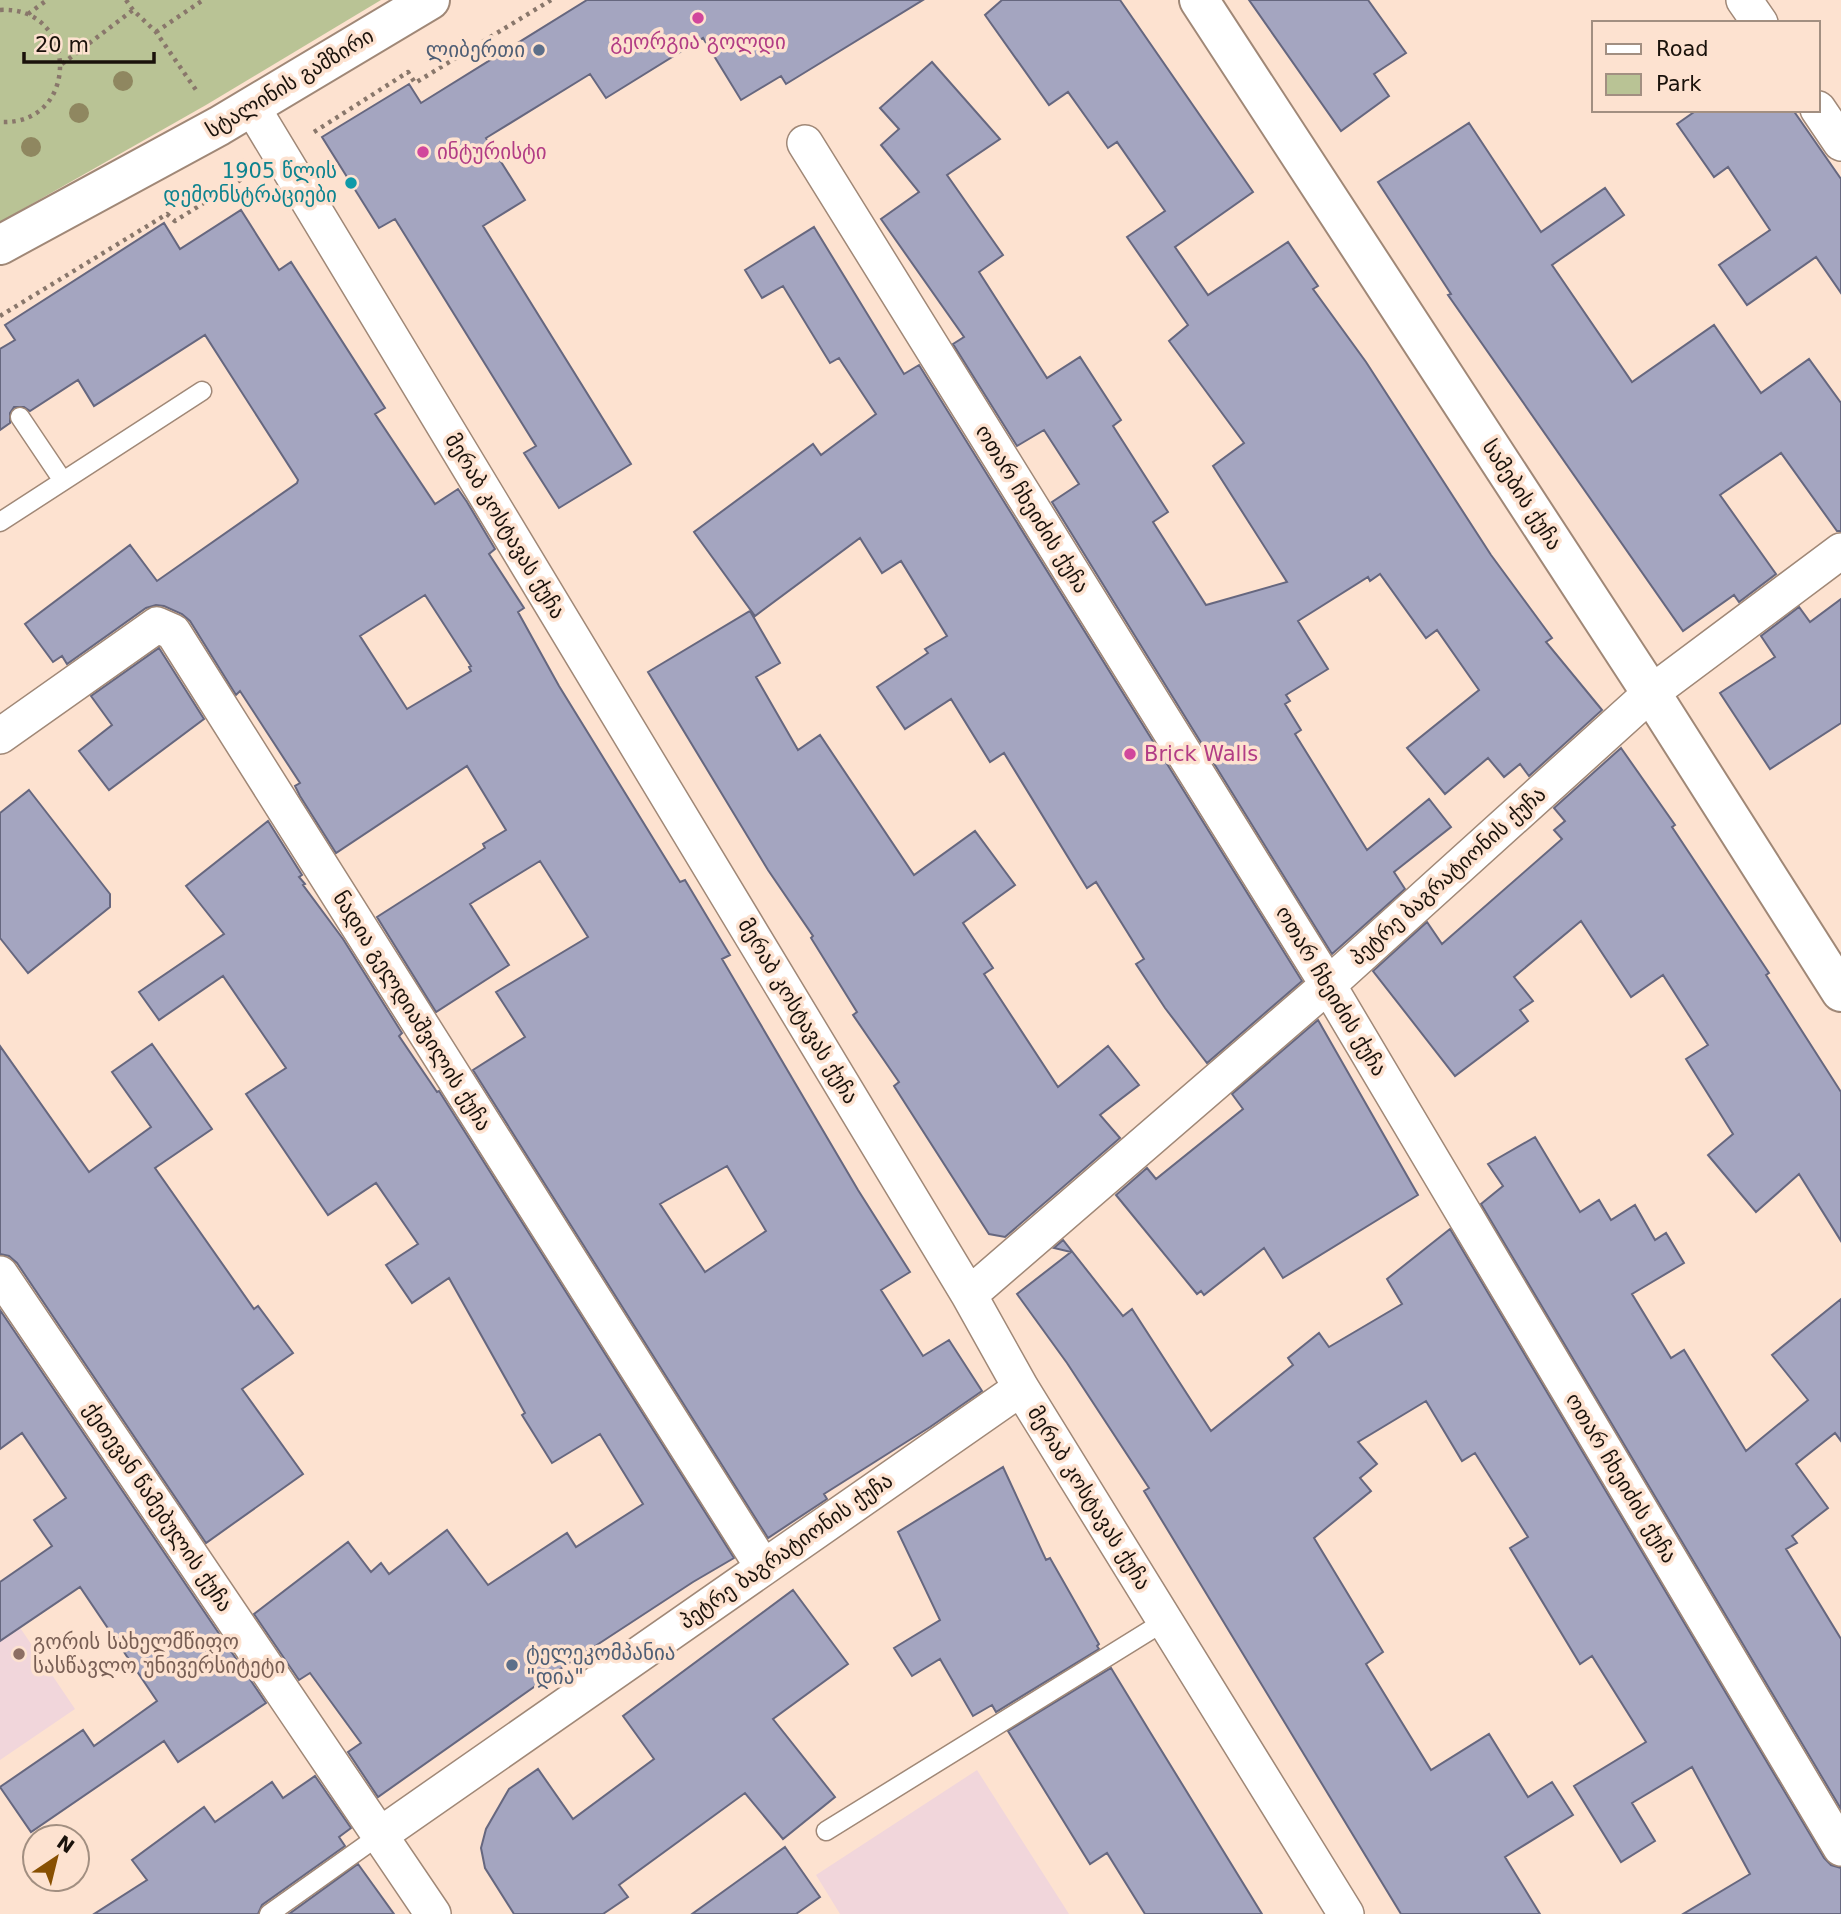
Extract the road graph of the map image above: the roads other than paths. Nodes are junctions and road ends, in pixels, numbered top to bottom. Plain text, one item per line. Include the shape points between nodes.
1 (430, 0) edge
2 (1199, 0) edge
3 (1744, 0) edge
4 (1759, 21) edge
5 (252, 107) junction
6 (1820, 112) edge
7 (805, 143) dead end
8 (1841, 143) edge
9 (0, 245) edge
10 (202, 390) dead end
11 (20, 417) dead end
12 (63, 481) junction
13 (0, 523) edge
14 (1841, 551) edge
15 (1651, 694) junction
16 (0, 736) edge
17 (1328, 985) junction
18 (1841, 992) edge
19 (0, 1275) edge
20 (969, 1295) junction
21 (1021, 1388) junction
22 (764, 1567) junction
23 (1165, 1621) junction
24 (826, 1831) dead end
25 (380, 1835) junction
26 (1841, 1848) edge
27 (269, 1914) edge
28 (433, 1914) edge
29 (1346, 1914) edge

1 - 5 street, სტალინის გამზირი
2 - 15 street, სამების ქუჩა
3 - 4 street
5 - 9 street, სტალინის გამზირი
5 - 20 street, მერაბ კოსტავას ქუჩა
6 - 8 street
7 - 17 street, ოთარ ჩხეიძის ქუჩა
10 - 12 lane
11 - 12 lane
12 - 13 lane
14 - 15 street, პეტრე ბაგრატიონის ქუჩა
15 - 17 street, პეტრე ბაგრატიონის ქუჩა
15 - 18 street, სამების ქუჩა
16 - 22 street, ნადია გელდიაშვილის ქუჩა via 157,625 173,632
17 - 20 street, პეტრე ბაგრატიონის ქუჩა
17 - 26 street, ოთარ ჩხეიძის ქუჩა
19 - 25 street, ქეთევან წამებულის ქუჩა
20 - 21 street, მერაბ კოსტავას ქუჩა
21 - 22 street, პეტრე ბაგრატიონის ქუჩა
21 - 23 street, მერაბ კოსტავას ქუჩა
22 - 25 street, პეტრე ბაგრატიონის ქუჩა
23 - 24 lane
23 - 29 street, მერაბ კოსტავას ქუჩა
25 - 27 lane
25 - 28 street, ქეთევან წამებულის ქუჩა

